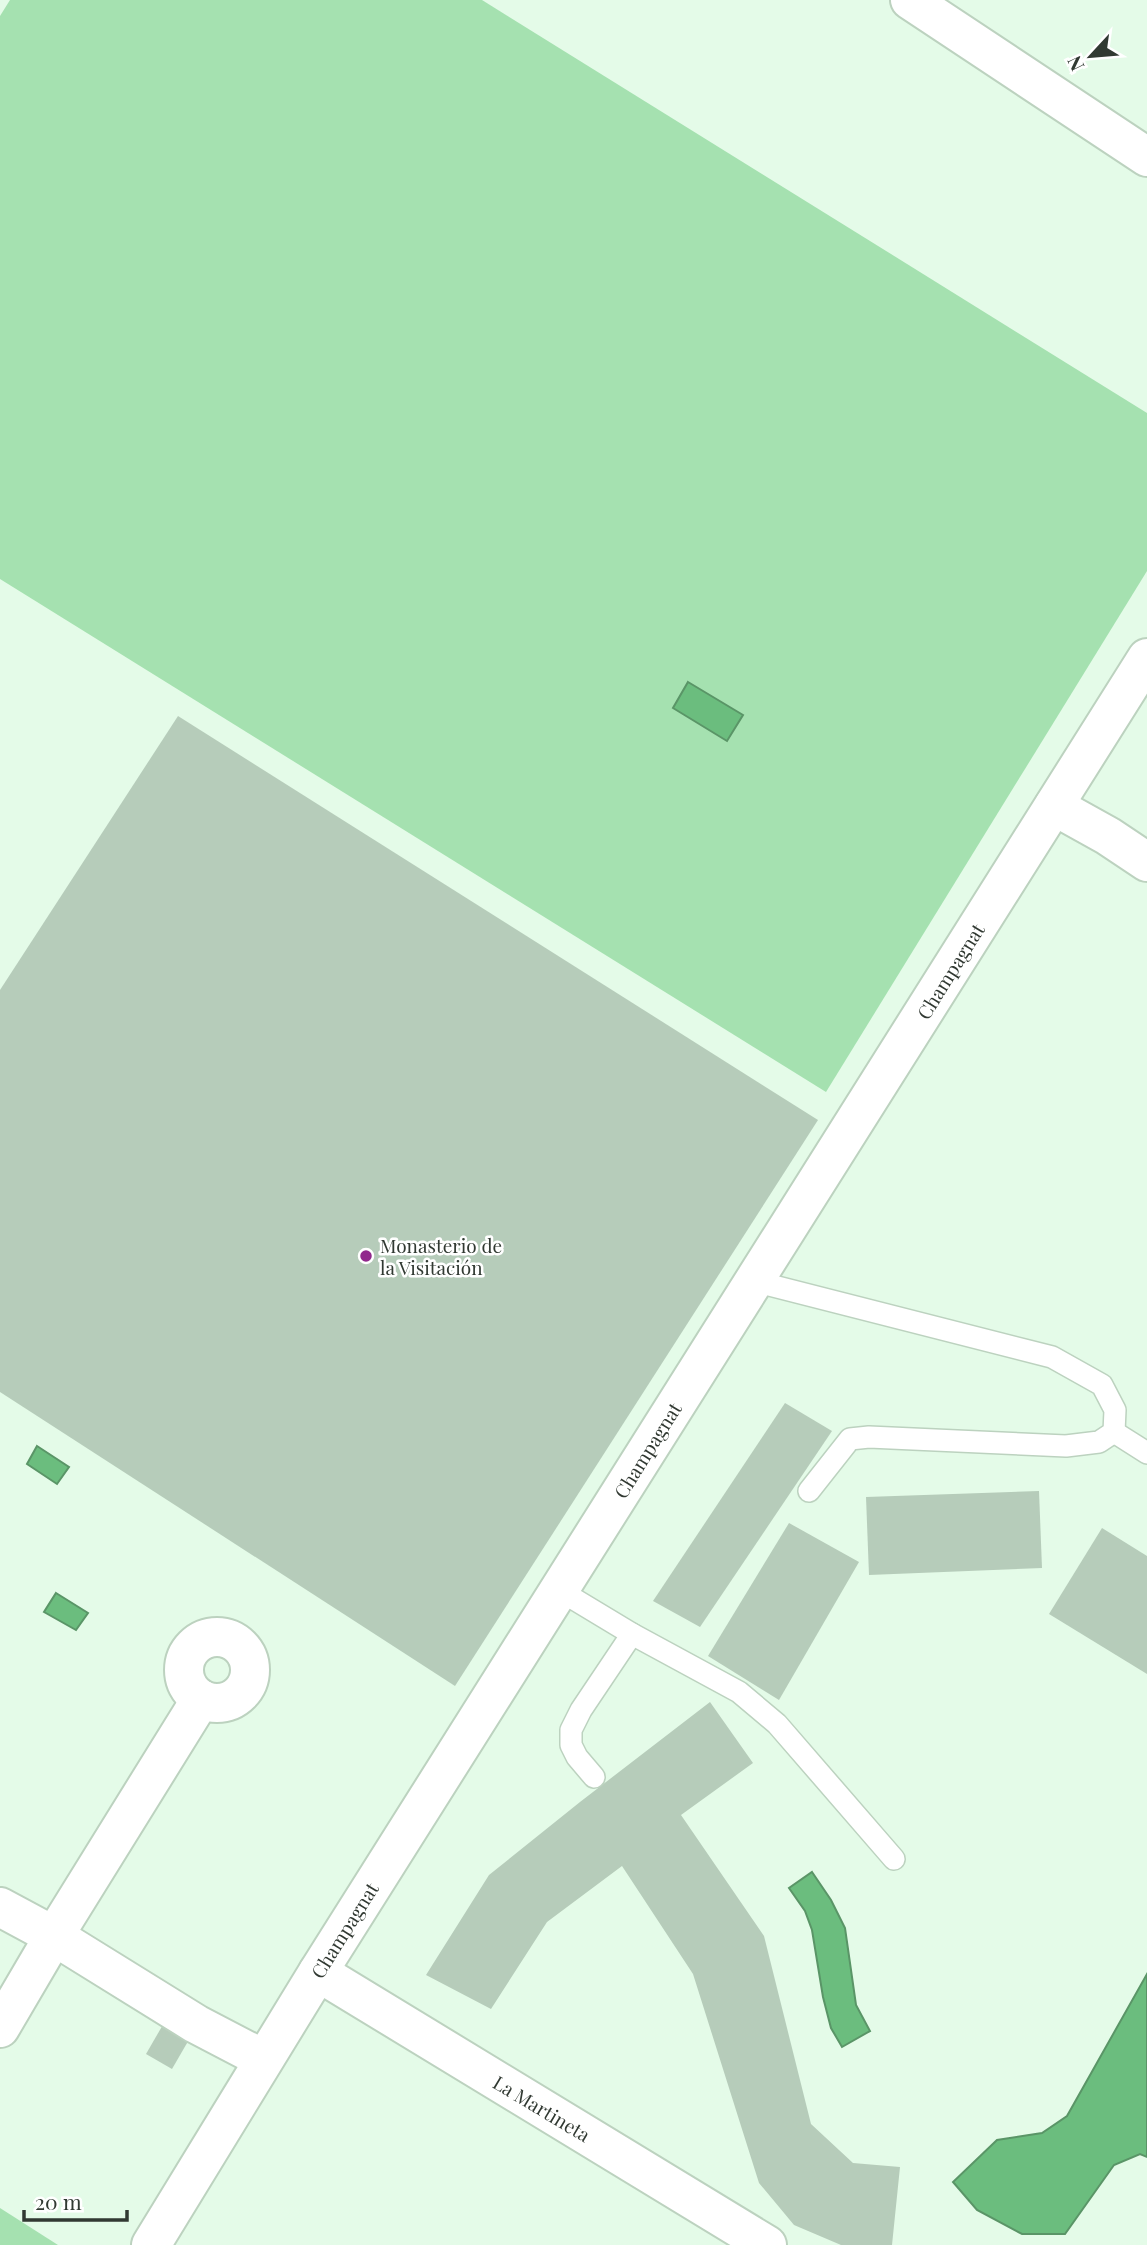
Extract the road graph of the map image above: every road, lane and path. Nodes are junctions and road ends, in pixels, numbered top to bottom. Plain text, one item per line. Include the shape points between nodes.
1 (910, 0) edge
2 (1147, 157) edge
3 (1147, 658) edge
4 (1054, 806) junction
5 (1147, 862) edge
6 (754, 1281) junction
7 (1114, 1432) junction
8 (1147, 1452) edge
9 (809, 1491) dead end
10 (559, 1590) junction
11 (632, 1634) junction
12 (201, 1699) dead end
13 (594, 1777) dead end
14 (894, 1859) dead end
15 (0, 1906) edge
16 (54, 1936) junction
17 (318, 1972) junction
18 (0, 2028) edge
19 (263, 2059) junction
20 (150, 2245) edge
21 (767, 2245) edge

1 - 2 street
3 - 4 street, Champagnat
4 - 5 street
4 - 6 street, Champagnat
6 - 7 lane via 1052,1357 1101,1385 1115,1410
6 - 10 street, Champagnat
7 - 8 lane
7 - 9 lane via 1099,1442 1066,1446 850,1439
10 - 11 lane
10 - 17 street, Champagnat
11 - 13 lane via 571,1730 571,1745
11 - 14 lane via 740,1692 777,1724
12 - 16 street
15 - 16 street
16 - 18 street
16 - 19 street via 196,2024
17 - 19 street, Champagnat
17 - 21 street, La Martineta
19 - 20 street, Champagnat

